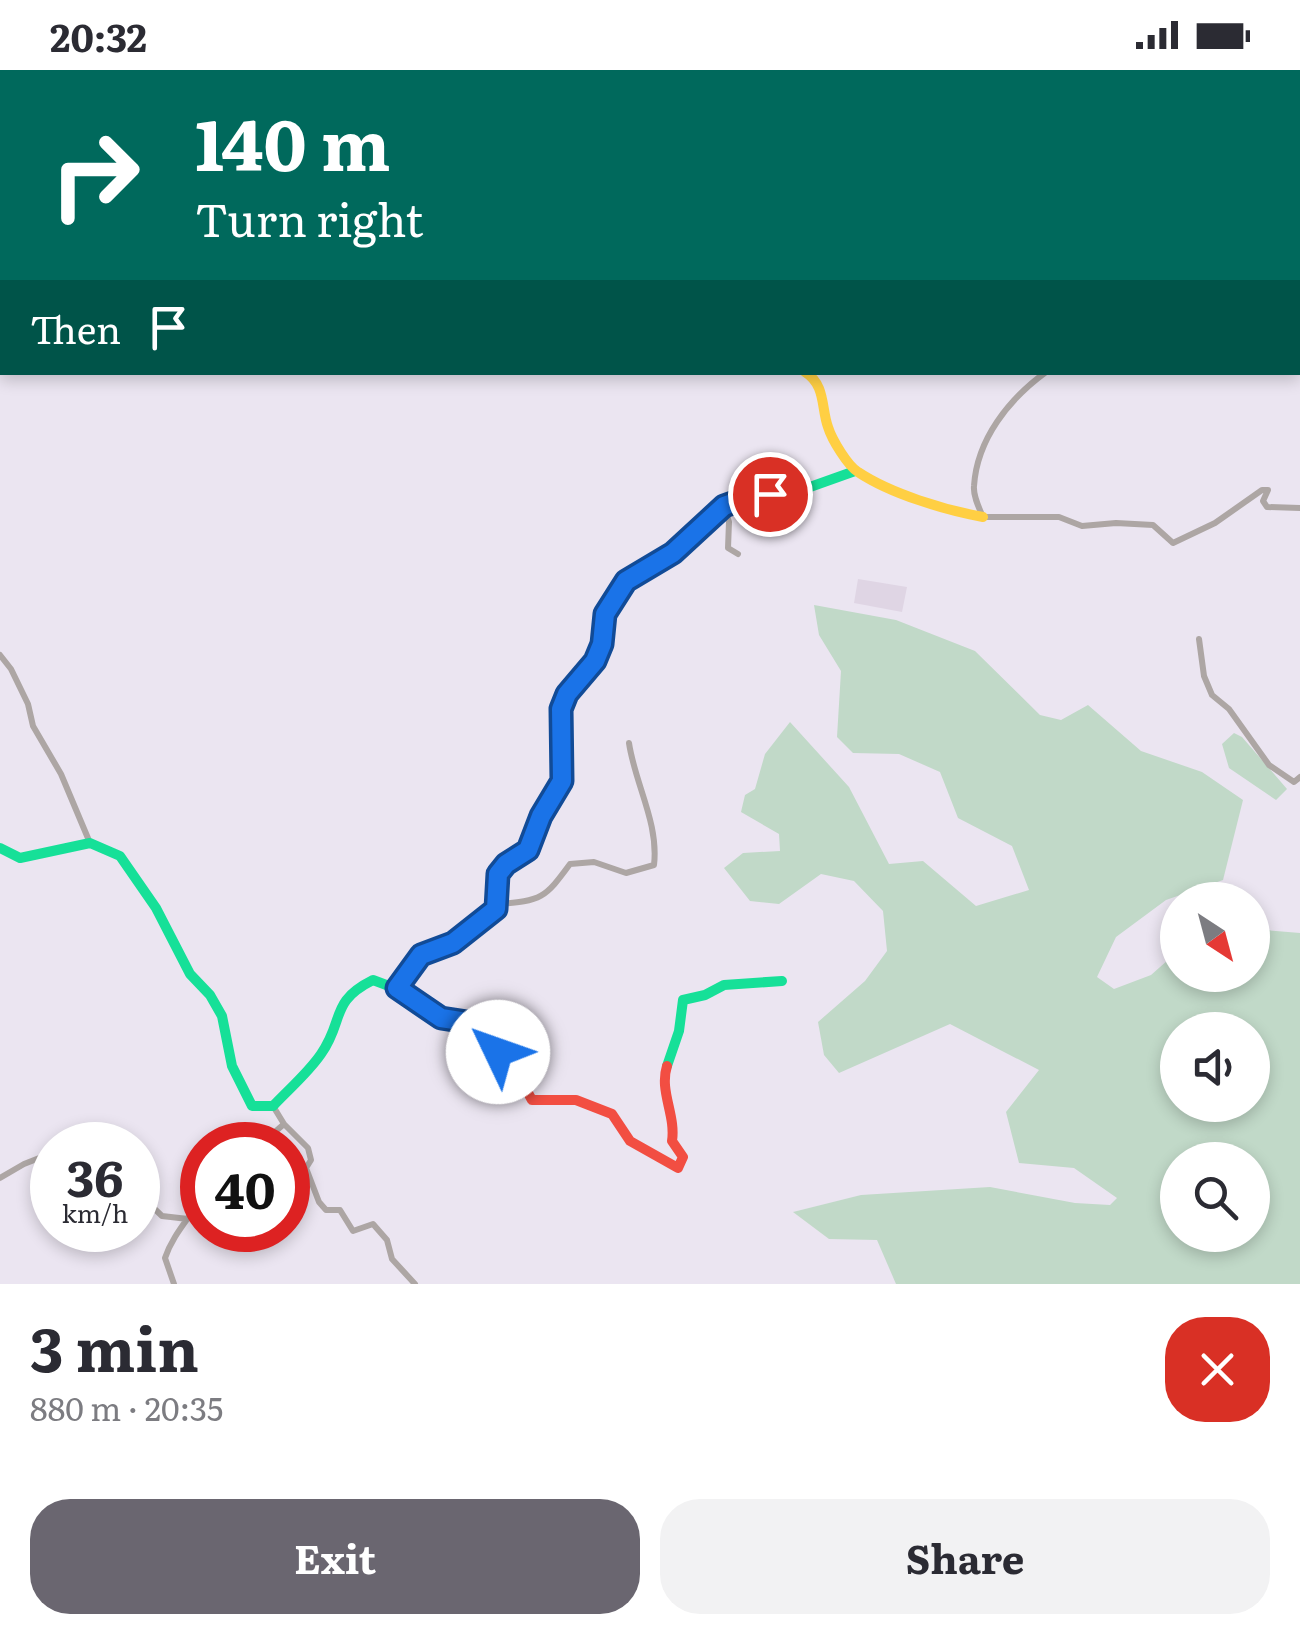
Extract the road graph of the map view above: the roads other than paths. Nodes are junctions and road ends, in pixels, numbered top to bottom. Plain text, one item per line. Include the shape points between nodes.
1 (811, 375) edge
2 (1042, 375) edge
3 (855, 471) junction
4 (724, 506) junction
5 (1300, 508) edge
6 (982, 517) junction
7 (738, 554) dead end
8 (1199, 639) dead end
9 (0, 655) edge
10 (629, 743) dead end
11 (1300, 778) edge
12 (90, 842) junction
13 (0, 848) edge
14 (497, 904) junction
15 (782, 980) dead end
16 (397, 988) junction
17 (273, 1106) junction
18 (283, 1122) edge
19 (30, 1162) edge
20 (0, 1178) edge
21 (310, 1178) edge
22 (180, 1229) edge
23 (174, 1284) edge
24 (415, 1284) edge

1 - 3 street via 828,428
2 - 6 street via 1021,391 986,438 973,489
3 - 4 street via 782,497 752,496
3 - 6 street via 942,509
4 - 7 street via 728,548
4 - 14 street via 673,553 626,581 605,614 595,661 561,709 562,781 528,850 498,874
5 - 6 street via 1268,507 1268,490 1262,490 1173,543 1153,524
8 - 11 street via 1212,695 1269,766 1294,782
9 - 12 street
10 - 14 street via 650,812 654,865 626,873 594,862 570,864 544,895
12 - 13 street via 20,858
12 - 17 street via 120,856 190,974 210,995 252,1106
14 - 16 street via 453,943 421,955
15 - 16 street via 724,985 683,1000 663,1078 672,1141 682,1156 678,1168 633,1145 612,1114 576,1100 532,1100 522,1072 490,1052 470,1025 441,1018
16 - 17 street via 372,980 353,989 338,1005 327,1045
17 - 18 street
19 - 20 street
21 - 24 street via 319,1202 340,1210 352,1230 373,1224
22 - 23 street via 165,1258

